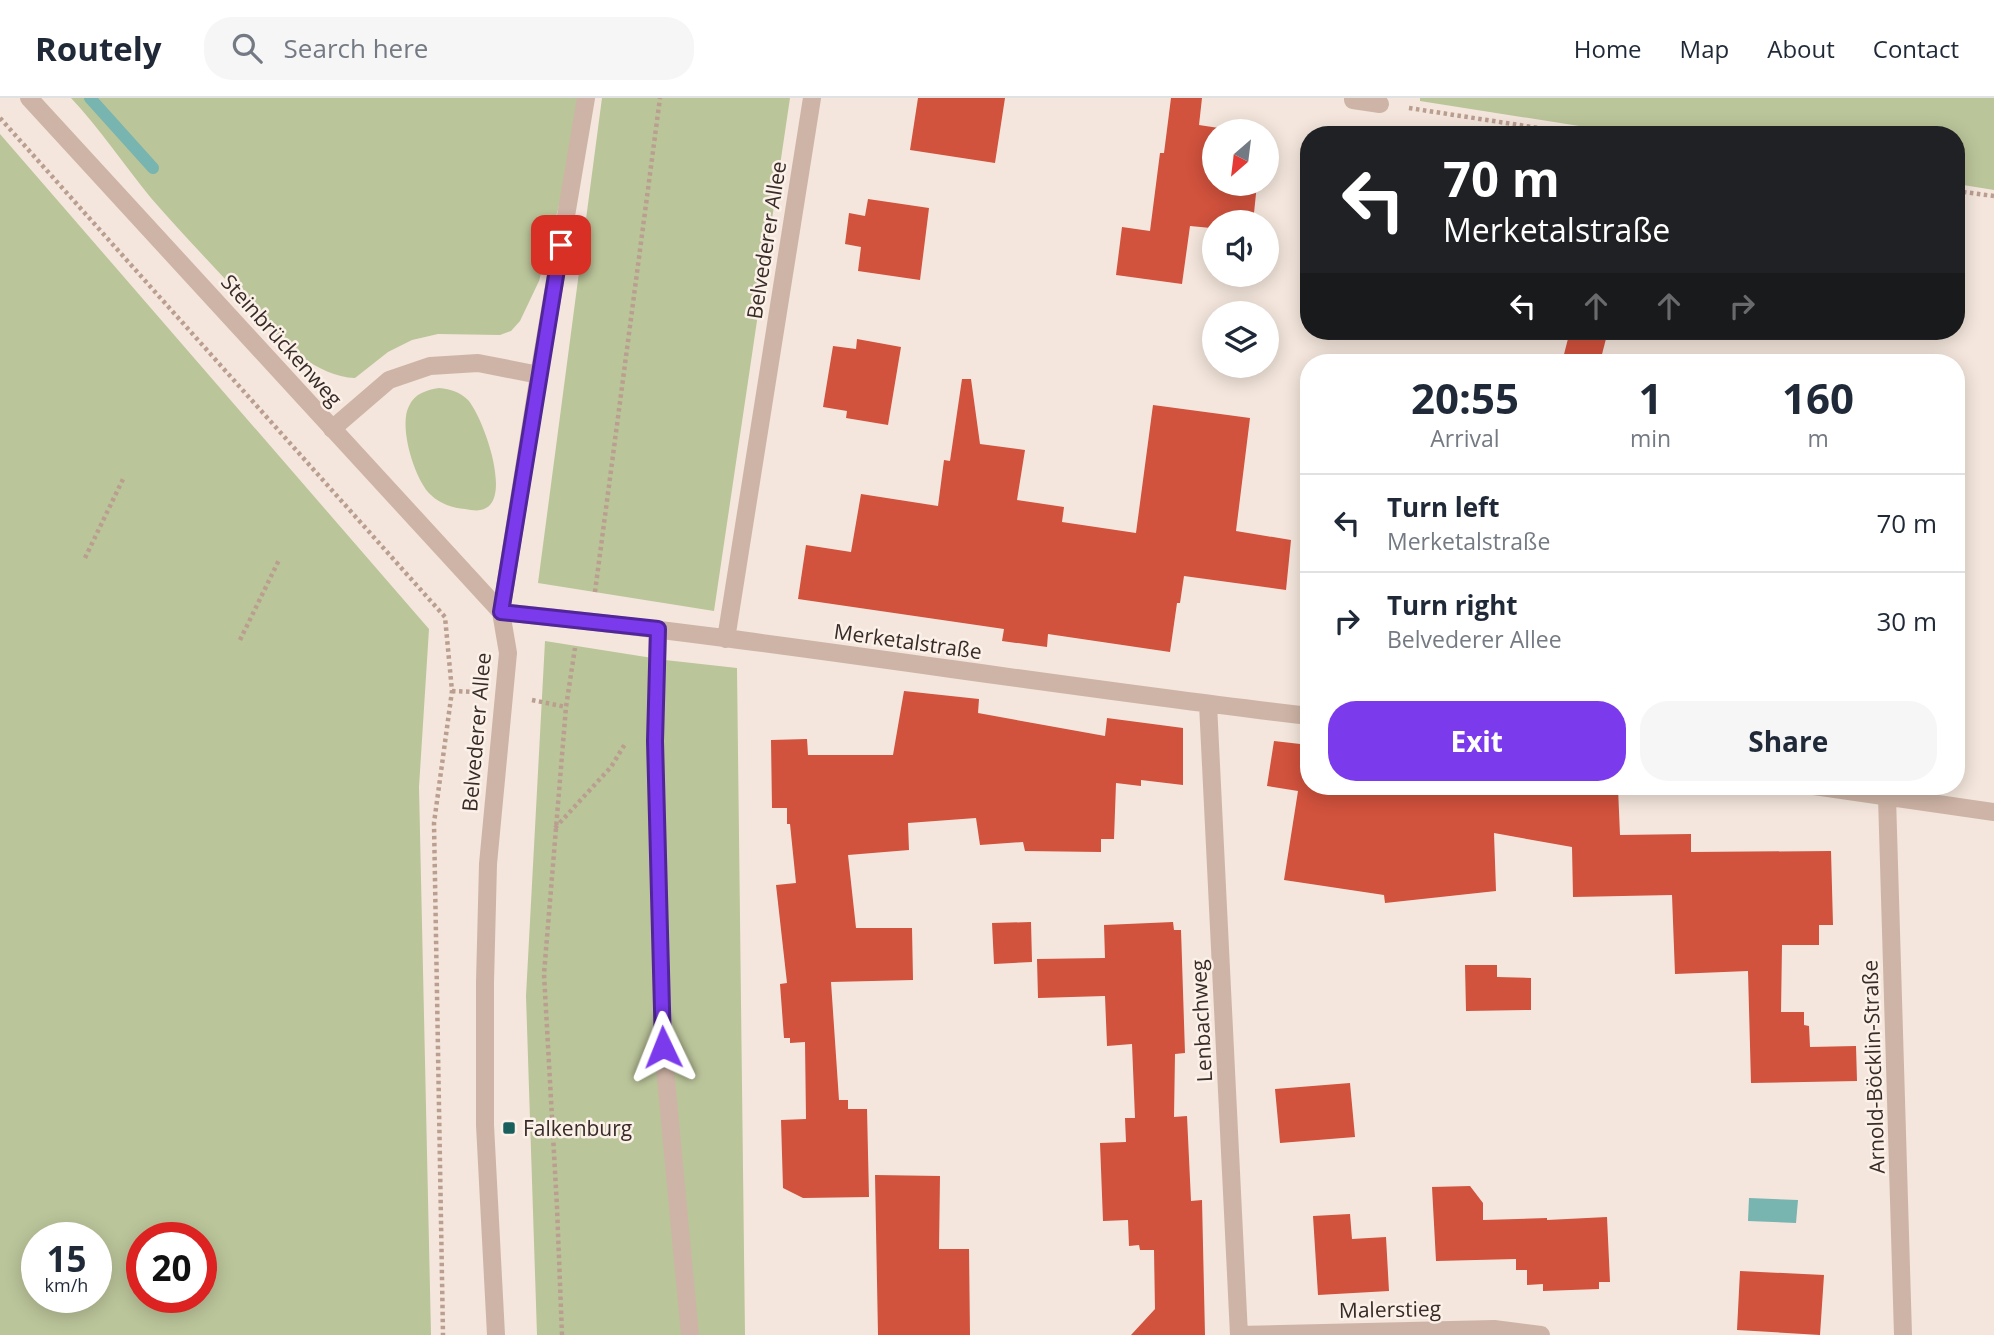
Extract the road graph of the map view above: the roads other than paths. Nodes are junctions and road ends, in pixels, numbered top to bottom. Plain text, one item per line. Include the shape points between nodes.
1 (29, 98) edge
2 (586, 98) edge
3 (812, 98) edge
4 (1353, 98) edge
5 (1380, 104) road end
6 (539, 375) junction
7 (332, 429) junction
8 (501, 612) junction
9 (658, 629) junction
10 (726, 639) junction
11 (1208, 704) junction
12 (1300, 715) edge
13 (1874, 795) edge
14 (1887, 797) junction
15 (1994, 812) edge
16 (496, 1335) edge
17 (690, 1335) edge
18 (1239, 1335) edge
19 (1541, 1335) edge
20 (1903, 1335) edge

1 - 7 street, Steinbrückenweg
2 - 6 street, Belvederer Allee
3 - 10 street, Belvederer Allee
4 - 5 street
6 - 7 street via 478,363 430,366 389,380
6 - 8 street, Belvederer Allee
7 - 8 street, Steinbrückenweg
8 - 9 street, Merketalstraße
8 - 16 street, Belvederer Allee via 508,653 488,864 485,982 485,1125
9 - 10 street, Merketalstraße
9 - 17 street via 655,741 663,1047
10 - 11 street, Merketalstraße
11 - 12 street, Merketalstraße
11 - 18 street, Lenbachweg
13 - 14 street
14 - 15 street
14 - 20 street, Arnold-Böcklin-Straße
18 - 19 street, Malerstieg via 1494,1329

